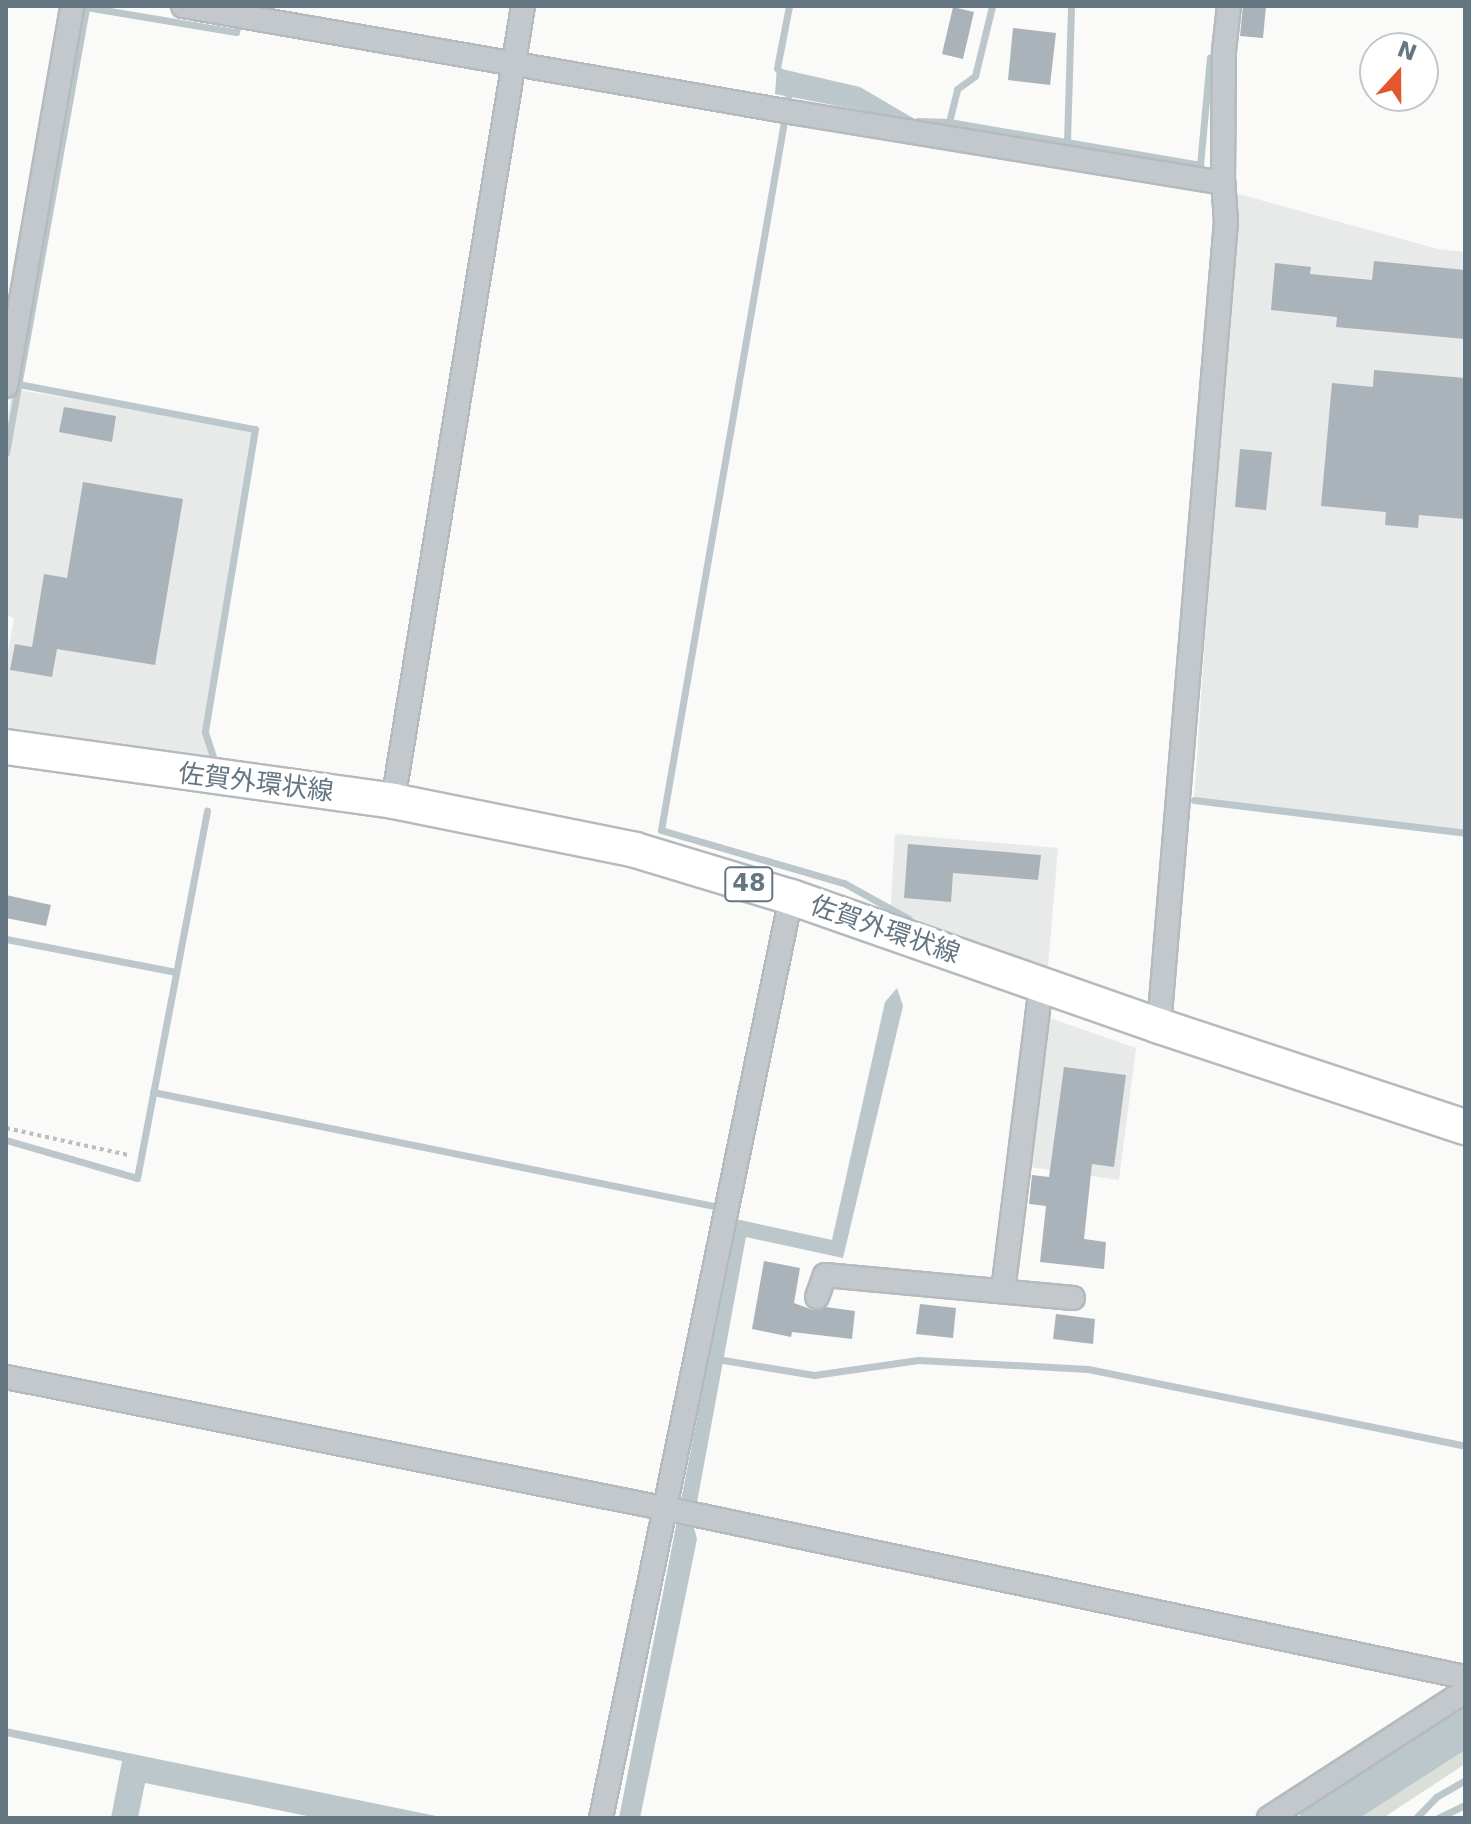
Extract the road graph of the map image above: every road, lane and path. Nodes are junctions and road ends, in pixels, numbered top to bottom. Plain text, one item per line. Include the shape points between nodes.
1 (72, 6) edge
2 (183, 6) edge
3 (523, 6) edge
4 (1229, 6) edge
5 (223, 9) edge
6 (514, 62) junction
7 (1223, 183) junction
8 (6, 386) edge
9 (6, 747) edge
10 (393, 801) junction
11 (791, 897) junction
12 (1041, 984) junction
13 (1159, 1026) junction
14 (1465, 1127) edge
15 (6, 1128) edge
16 (128, 1155) dead end
17 (1003, 1291) junction
18 (817, 1297) dead end
19 (1073, 1298) dead end
20 (6, 1377) edge
21 (666, 1509) junction
22 (1465, 1677) edge
23 (1465, 1691) edge
24 (601, 1818) edge
25 (1269, 1818) edge

1 - 8 street
2 - 5 street
3 - 6 street
4 - 7 street
5 - 6 street
6 - 7 street
6 - 10 street
7 - 13 street via 1226,222
9 - 10 main road, 佐賀外環状線 / 48
10 - 11 main road, 佐賀外環状線 / 48 via 635,850
11 - 12 main road, 佐賀外環状線 / 48
11 - 21 street
12 - 13 main road, 佐賀外環状線 / 48
12 - 17 street
13 - 14 main road, 佐賀外環状線 / 48
15 - 16 path
17 - 18 street via 825,1275
17 - 19 street
20 - 21 street
21 - 22 street
21 - 24 street
23 - 25 street

